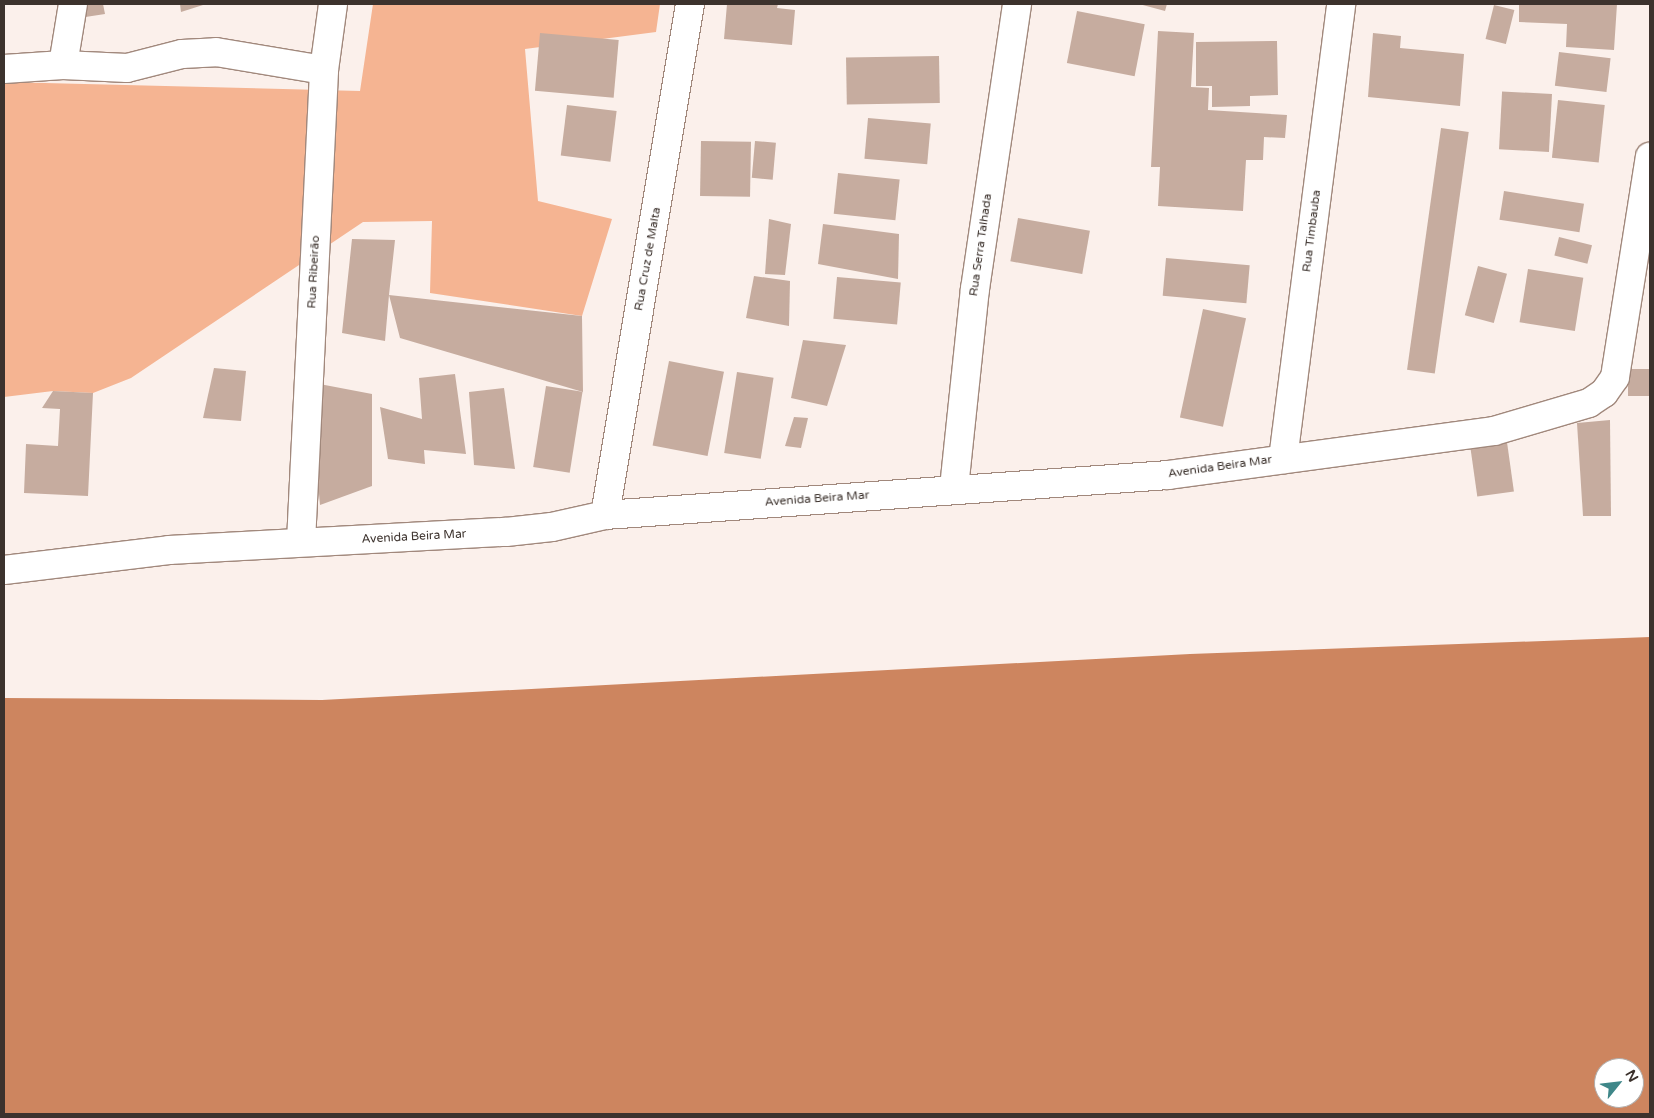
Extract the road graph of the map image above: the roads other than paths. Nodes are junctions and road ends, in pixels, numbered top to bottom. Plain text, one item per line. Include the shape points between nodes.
1 (74, 4) edge
2 (334, 4) edge
3 (690, 4) edge
4 (1017, 4) edge
5 (1341, 4) edge
6 (63, 66) junction
7 (4, 69) edge
8 (324, 70) junction
9 (1650, 157) edge
10 (1283, 459) junction
11 (954, 488) junction
12 (606, 515) junction
13 (301, 542) junction
14 (4, 570) edge

1 - 6 street
2 - 8 street, Rua Ribeirão
3 - 12 street, Rua Cruz de Malta
4 - 11 street, Rua Serra Talhada via 975,288
5 - 10 street, Rua Timbauba
6 - 7 street
6 - 8 street via 127,68 182,54 216,52
8 - 13 street, Rua Ribeirão
9 - 10 street, Avenida Beira Mar via 1615,377 1604,393 1589,403 1494,431
10 - 11 street, Avenida Beira Mar via 1168,474
11 - 12 street, Avenida Beira Mar
12 - 13 street, Avenida Beira Mar via 552,527 506,532
13 - 14 street, Avenida Beira Mar via 169,550

